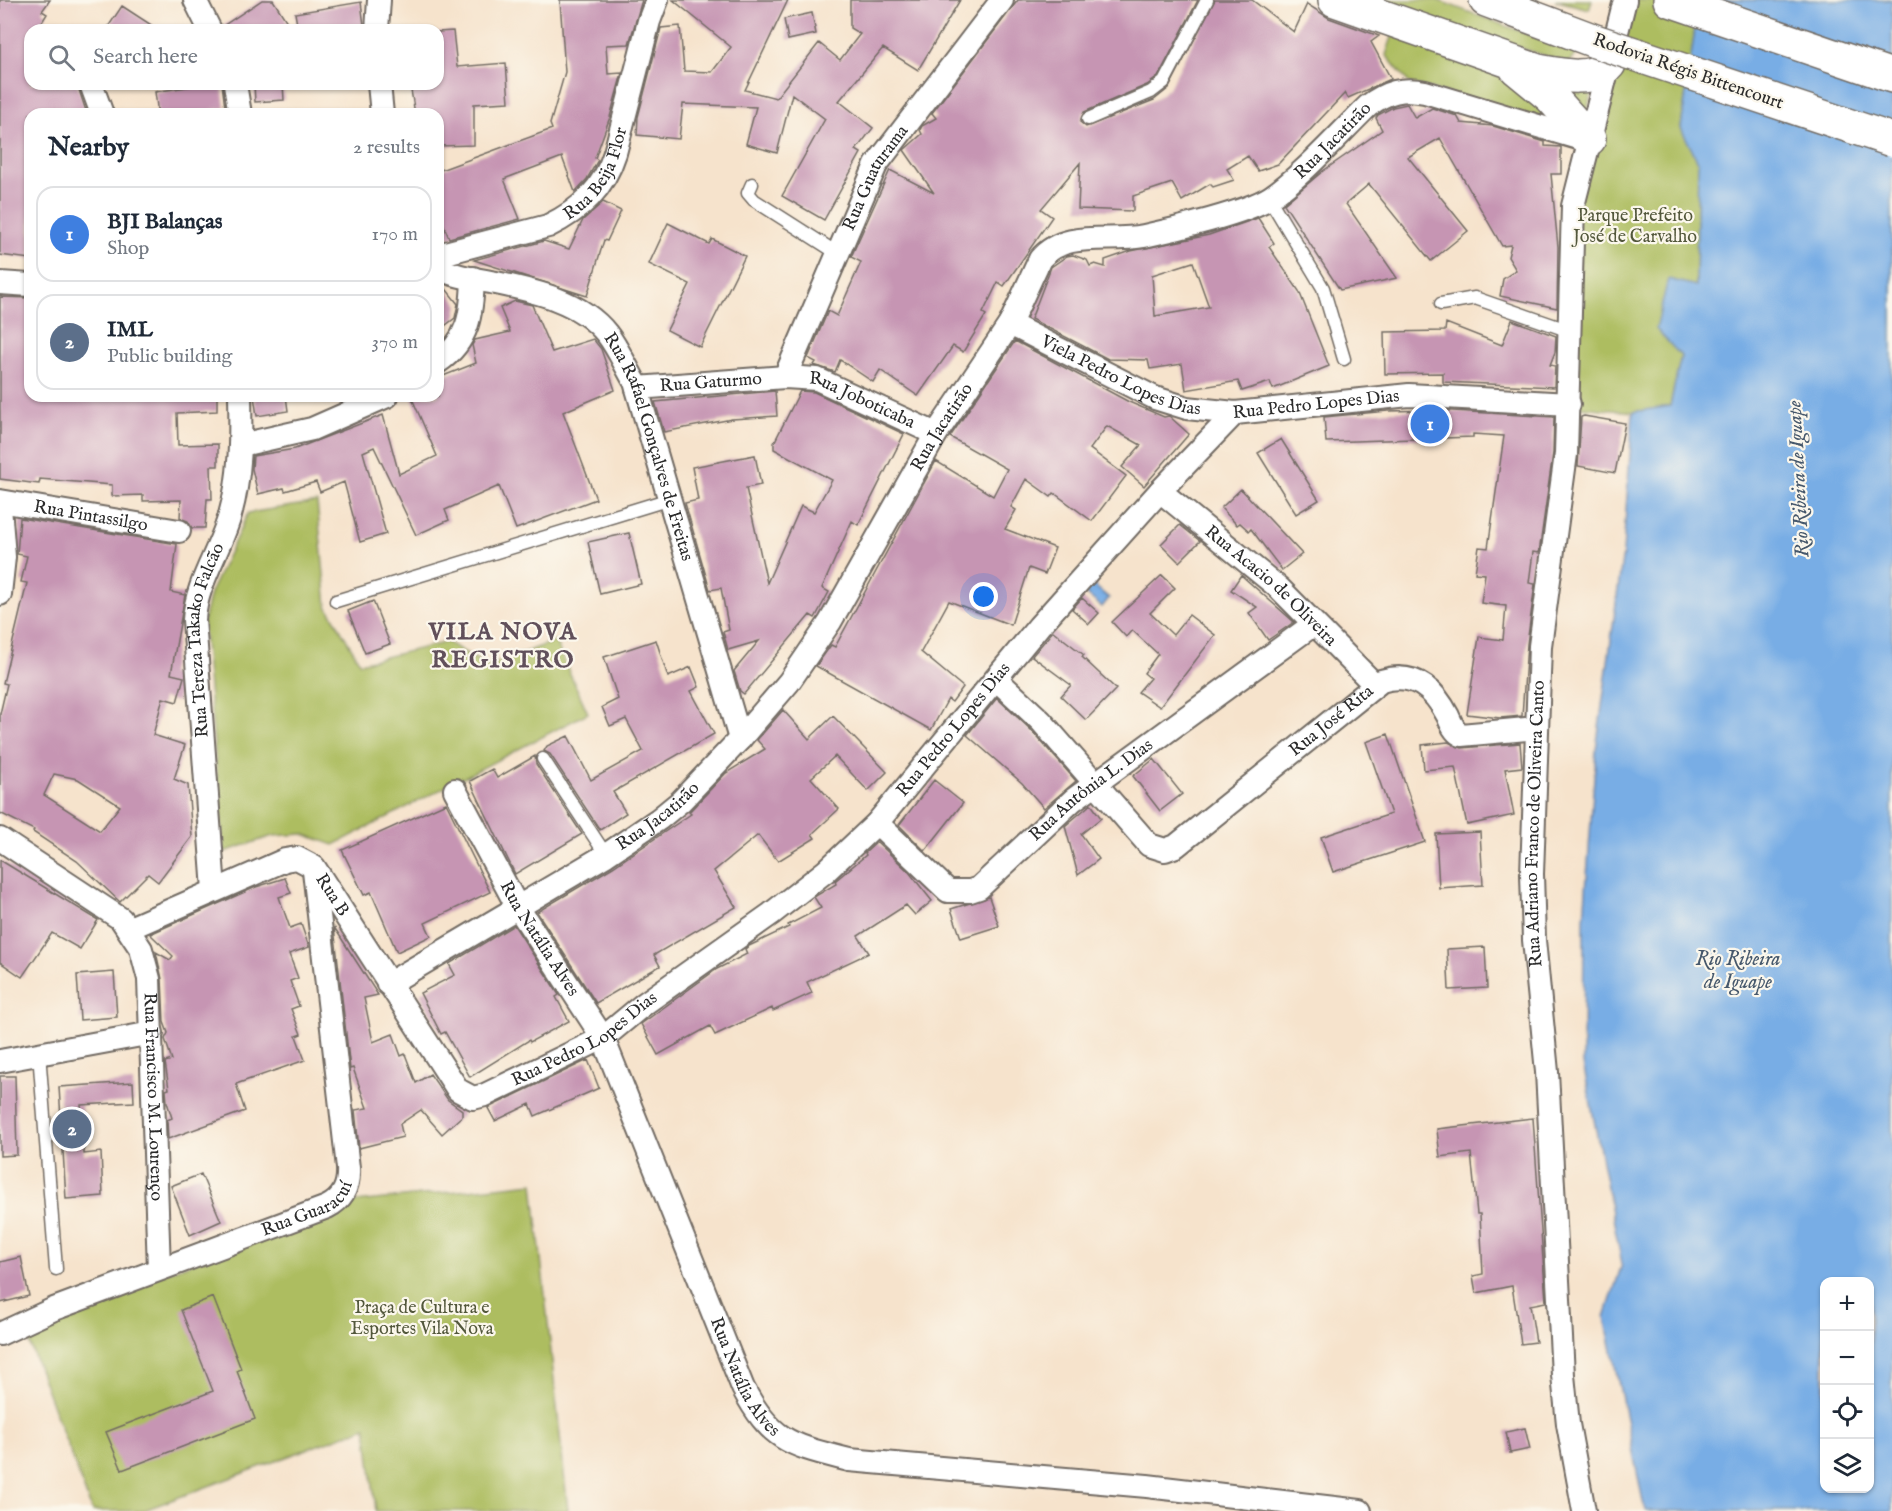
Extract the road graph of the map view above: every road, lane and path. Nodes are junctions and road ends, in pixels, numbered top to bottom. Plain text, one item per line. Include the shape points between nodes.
1 (195, 0) edge
2 (380, 0) edge
3 (657, 0) edge
4 (1002, 0) edge
5 (1207, 0) edge
6 (1335, 0) edge
7 (1486, 0) edge
8 (1624, 0) edge
9 (1670, 0) edge
10 (207, 24) edge
11 (378, 24) edge
12 (1602, 53) junction
13 (1505, 60) junction
14 (1892, 76) edge
15 (93, 90) edge
16 (236, 90) edge
17 (379, 90) edge
18 (100, 108) edge
19 (239, 108) edge
20 (378, 108) edge
21 (1088, 119) dead end
22 (1589, 140) junction
23 (1892, 140) edge
24 (752, 184) dead end
25 (1269, 198) junction
26 (444, 253) edge
27 (837, 253) junction
28 (444, 270) edge
29 (473, 278) junction
30 (0, 283) edge
31 (24, 285) edge
32 (1441, 304) dead end
33 (1010, 324) junction
34 (1570, 331) junction
35 (444, 357) edge
36 (1344, 359) dead end
37 (785, 377) junction
38 (637, 388) junction
39 (240, 402) edge
40 (373, 402) edge
41 (1569, 404) junction
42 (1235, 413) junction
43 (936, 434) junction
44 (241, 446) junction
45 (1160, 491) junction
46 (670, 499) junction
47 (0, 501) edge
48 (0, 507) edge
49 (179, 531) dead end
50 (0, 594) edge
51 (336, 601) dead end
52 (1314, 624) junction
53 (996, 679) junction
54 (1375, 685) junction
55 (1537, 728) junction
56 (740, 739) junction
57 (543, 759) dead end
58 (1097, 782) junction
59 (455, 790) dead end
60 (878, 823) junction
61 (0, 838) edge
62 (606, 855) junction
63 (314, 867) junction
64 (214, 890) junction
65 (517, 906) junction
66 (130, 928) junction
67 (388, 984) junction
68 (152, 1033) junction
69 (603, 1038) junction
70 (39, 1053) junction
71 (0, 1061) edge
72 (56, 1269) dead end
73 (159, 1269) junction
74 (0, 1334) edge
75 (1360, 1511) edge
76 (1584, 1511) edge

1 - 10 street
2 - 11 street
3 - 26 street, Rua Beija Flor via 610,169 592,196 548,226
4 - 27 street, Rua Guaturama via 876,165
5 - 21 lane via 1164,82 1151,92
6 - 13 main road
7 - 12 main road, Rodovia Régis Bittencourt
8 - 12 street, Rua Adriano Franco de Oliveira Canto
9 - 14 main road
12 - 13 main road via 1596,74 1577,76 1538,71
12 - 22 street, Rua Adriano Franco de Oliveira Canto
12 - 23 main road, Rodovia Régis Bittencourt, bridge
13 - 22 main road via 1550,96
15 - 18 street
16 - 19 street
17 - 20 street
22 - 25 street, Rua Jacatirão via 1425,92 1397,91 1368,105
22 - 34 street, Rua Adriano Franco de Oliveira Canto via 1573,206
24 - 27 lane via 748,193 754,200
25 - 33 street, Rua Jacatirão via 1143,236 1056,245 1040,259
25 - 36 lane via 1323,288
27 - 37 street, Rua Guaturama
28 - 29 street, Rua Rafael Gonçalves de Freitas
29 - 35 street via 468,326 459,344
29 - 38 street, Rua Rafael Gonçalves de Freitas via 523,289 586,314 607,334
30 - 31 street
32 - 34 lane via 1475,298
33 - 42 street, Viela Pedro Lopes Dias via 1155,398 1187,408
33 - 43 street, Rua Jacatirão
34 - 41 street, Rua Adriano Franco de Oliveira Canto
37 - 38 street, Rua Gaturmo
37 - 43 street, Rua Joboticaba via 825,382
38 - 46 street, Rua Rafael Gonçalves de Freitas
39 - 44 street, Rua Tereza Takako Falcão
40 - 44 street via 312,429
41 - 42 street, Rua Pedro Lopes Dias via 1409,395
41 - 55 street, Rua Adriano Franco de Oliveira Canto via 1566,454 1542,625
42 - 45 street, Rua Pedro Lopes Dias
43 - 56 street, Rua Jacatirão via 830,622 789,682
44 - 64 street, Rua Tereza Takako Falcão via 230,515 194,610
45 - 52 street, Rua Acacio de Oliveira via 1270,580
45 - 53 street, Rua Pedro Lopes Dias
46 - 51 lane
46 - 56 street, Rua Rafael Gonçalves de Freitas
47 - 49 street, Rua Pintassilgo
48 - 50 street via 4,557
52 - 54 street, Rua Acacio de Oliveira
52 - 58 street, Rua Antônia L. Dias
53 - 58 street
53 - 60 street, Rua Pedro Lopes Dias
54 - 55 street, Rua José Rita via 1400,678 1423,684 1438,698 1461,735
54 - 58 street, Rua José Rita via 1176,846 1165,850 1149,845
55 - 76 street, Rua Adriano Franco de Oliveira Canto via 1534,940 1547,1072 1563,1374
56 - 62 street, Rua Jacatirão via 681,801
57 - 62 lane
58 - 60 street, Rua Antônia L. Dias via 988,881 970,891 948,891 941,886
59 - 65 street, Rua Natália Alves
60 - 69 street, Rua Pedro Lopes Dias via 826,871
61 - 66 street
62 - 65 street, Rua Jacatirão
63 - 64 street, Rua B via 297,858 285,860
63 - 67 street, Rua B
63 - 73 street, Rua Guaracuí via 348,1168 346,1188 327,1207
64 - 66 street, Rua B
65 - 67 street, Rua Jacatirão
65 - 69 street, Rua Natália Alves
66 - 68 street, Rua Francisco M. Lourenço via 147,969
67 - 69 street, Rua Pedro Lopes Dias via 458,1090 468,1097 485,1095
68 - 70 street
68 - 73 street, Rua Francisco M. Lourenço
69 - 75 street, Rua Natália Alves via 743,1388 758,1415 777,1436 849,1460 1147,1485
70 - 71 street
70 - 72 lane
73 - 74 street, Rua Guaracuí

